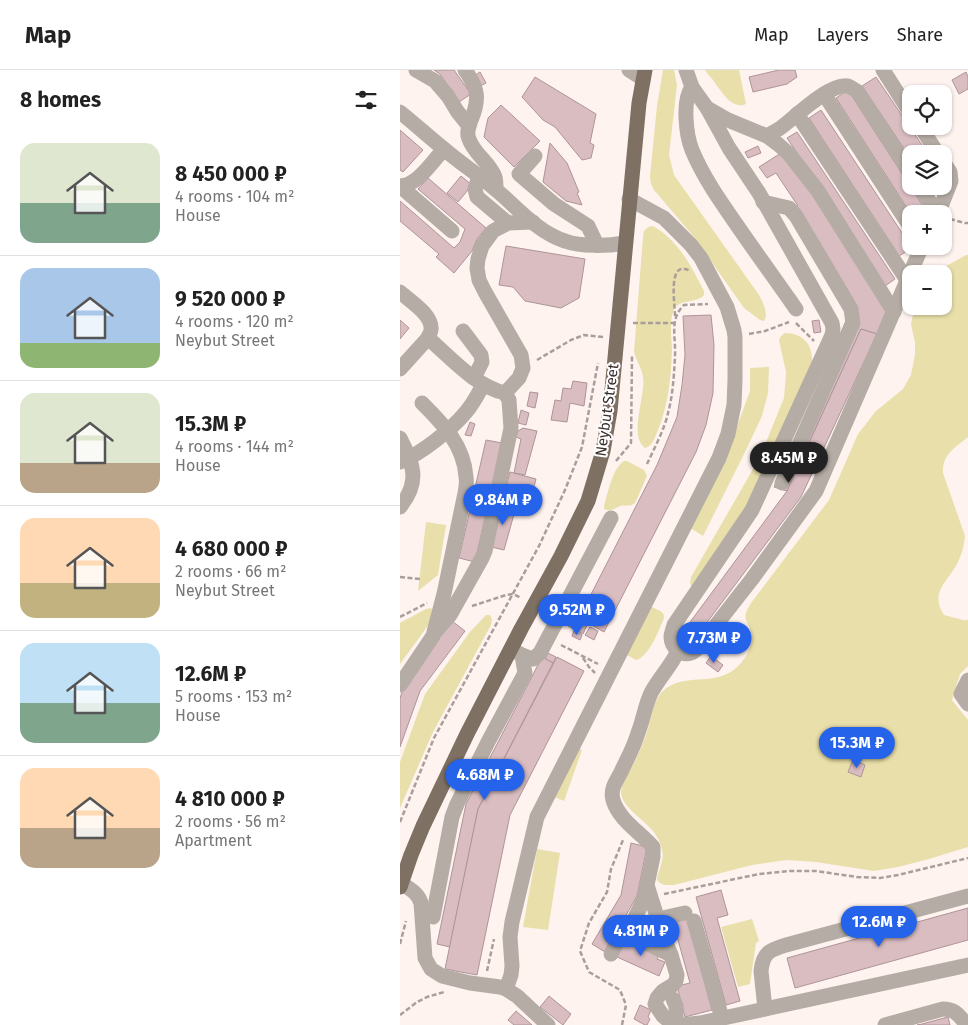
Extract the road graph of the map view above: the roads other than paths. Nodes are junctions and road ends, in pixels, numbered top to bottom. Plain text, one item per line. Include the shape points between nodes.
1 (416, 70) edge
2 (465, 70) edge
3 (629, 70) edge
4 (686, 70) edge
5 (883, 70) edge
6 (644, 74) edge
7 (692, 87) junction
8 (824, 94) junction
9 (902, 100) edge
10 (707, 108) junction
11 (400, 112) edge
12 (797, 114) junction
13 (469, 126) junction
14 (767, 136) junction
15 (444, 149) junction
16 (535, 156) dead end
17 (902, 160) edge
18 (479, 176) junction
19 (400, 186) edge
20 (496, 189) junction
21 (926, 195) edge
22 (945, 195) edge
23 (629, 199) junction
24 (763, 202) junction
25 (902, 214) edge
26 (533, 222) junction
27 (508, 223) junction
28 (452, 231) dead end
29 (625, 243) junction
30 (596, 245) junction
31 (902, 272) edge
32 (400, 292) edge
33 (902, 292) edge
34 (796, 309) dead end
35 (894, 312) junction
36 (463, 331) dead end
37 (428, 338) junction
38 (400, 369) edge
39 (478, 382) junction
40 (505, 393) junction
41 (422, 403) dead end
42 (448, 430) junction
43 (400, 438) edge
44 (405, 460) edge
45 (782, 483) dead end
46 (400, 506) edge
47 (611, 518) dead end
48 (433, 636) junction
49 (678, 651) junction
50 (516, 652) junction
51 (968, 680) edge
52 (400, 685) edge
53 (968, 704) edge
54 (401, 885) edge
55 (649, 891) junction
56 (968, 896) edge
57 (432, 917) dead end
58 (658, 919) junction
59 (630, 928) junction
60 (612, 954) dead end
61 (671, 955) junction
62 (968, 965) edge
63 (506, 989) junction
64 (673, 999) dead end
65 (765, 1008) junction
66 (722, 1018) junction
67 (676, 1023) junction
68 (548, 1025) edge
69 (885, 1025) edge
70 (966, 1025) edge

1 - 13 lane via 434,81
2 - 13 lane via 477,91 475,112
3 - 6 lane
4 - 7 lane
5 - 9 lane
6 - 23 main road, Neybut Street
7 - 10 lane
7 - 34 lane via 688,93 686,114 692,150 710,185
8 - 12 lane
8 - 17 lane via 843,86 858,92
8 - 25 lane
10 - 14 lane
10 - 24 lane
11 - 15 lane
12 - 14 lane
12 - 31 lane
13 - 20 lane via 468,139 496,179
14 - 35 lane via 789,154 818,191
15 - 18 lane
15 - 19 lane via 415,181
16 - 30 lane via 519,174 554,204 588,226
18 - 20 lane
18 - 27 lane via 475,189 477,198
19 - 28 lane
20 - 26 lane
21 - 22 lane via 938,214
23 - 29 main road, Neybut Street
23 - 63 lane via 664,218 691,245 702,258 725,302 735,337 734,405 728,434 718,458 537,817 512,922 512,966
24 - 45 lane via 789,208 796,216 850,309 853,323
24 - 49 lane via 832,324 832,335 752,510 674,625 671,637
26 - 27 lane
26 - 30 lane via 556,238
27 - 40 lane via 493,231 482,246 477,268 485,292 522,355 523,368 519,378
29 - 30 lane
29 - 50 main road, Neybut Street via 610,411 603,452 588,501
32 - 37 lane via 429,319 431,329
33 - 35 lane
35 - 49 lane via 816,491 698,648 692,653
36 - 39 lane via 481,355
37 - 38 lane
37 - 39 lane
39 - 40 lane
39 - 42 lane via 466,413
40 - 48 lane via 509,400 511,428 485,551 450,615
41 - 42 lane
42 - 44 lane
42 - 48 lane via 459,450 466,476 465,493
43 - 44 lane
44 - 46 lane via 413,473 407,497
47 - 50 lane via 540,653 533,659
48 - 52 lane
49 - 55 lane via 651,693 639,733 611,790 616,809 652,847
50 - 54 main road, Neybut Street via 467,734 424,823
50 - 57 lane via 525,673 452,817
51 - 53 lane via 960,694
54 - 63 lane via 419,897 424,958 431,969 442,976
55 - 58 lane
55 - 59 lane
56 - 65 lane via 770,950 761,971
58 - 61 lane
58 - 66 lane via 690,917
59 - 60 lane via 622,933
59 - 61 lane via 640,940
61 - 67 lane via 676,981 663,990 656,1004 663,1016
62 - 65 lane
63 - 68 lane
64 - 67 lane
65 - 66 lane
66 - 67 lane via 700,1023
69 - 70 lane via 943,1009 954,1011

